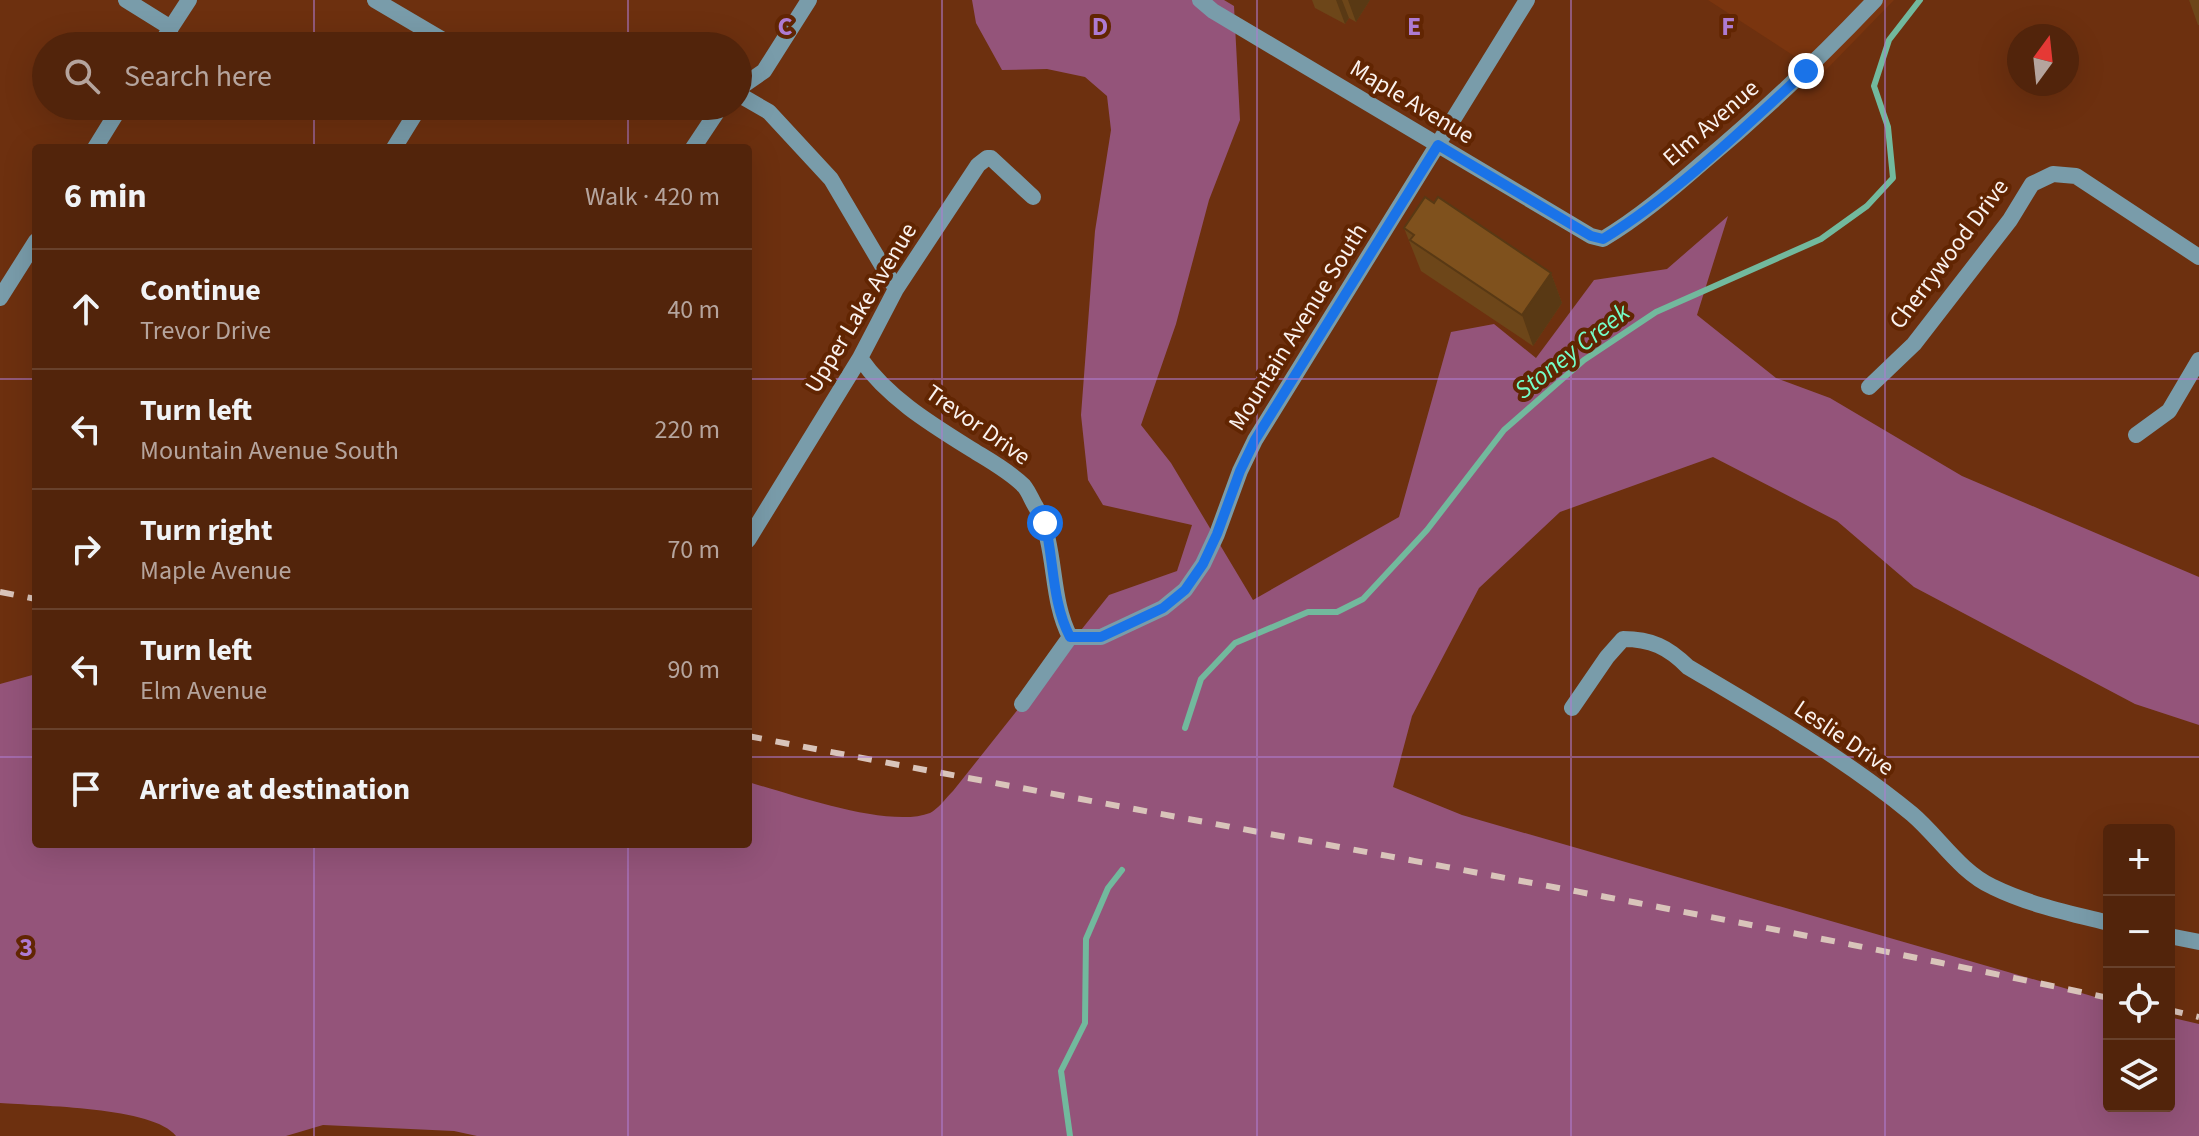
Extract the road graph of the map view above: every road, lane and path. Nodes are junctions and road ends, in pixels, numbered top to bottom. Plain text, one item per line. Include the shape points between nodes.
1 (126, 0) edge
2 (189, 0) edge
3 (375, 0) edge
4 (809, 0) edge
5 (1200, 0) edge
6 (1527, 0) edge
7 (1875, 0) edge
8 (171, 28) junction
9 (168, 32) edge
10 (429, 32) edge
11 (752, 80) edge
12 (752, 100) edge
13 (112, 120) edge
14 (411, 120) edge
15 (712, 120) edge
16 (97, 144) edge
17 (396, 144) edge
18 (696, 144) edge
19 (1438, 145) junction
20 (1033, 197) dead end
21 (1603, 239) joint
22 (32, 247) edge
23 (2199, 257) edge
24 (896, 289) junction
25 (0, 298) edge
26 (860, 358) junction
27 (2199, 360) edge
28 (1869, 387) dead end
29 (2136, 435) dead end
30 (752, 534) edge
31 (1070, 637) junction
32 (1022, 704) dead end
33 (1572, 708) dead end
34 (2103, 922) edge
35 (2175, 937) edge
36 (2199, 942) edge

1 - 8 street
2 - 8 street
3 - 10 street
4 - 11 street via 764,71
5 - 19 street, Maple Avenue
6 - 19 street, Mountain Avenue South
7 - 21 street, Elm Avenue via 1752,121
8 - 9 street
12 - 24 street via 831,179
13 - 16 street
14 - 17 street
15 - 18 street
19 - 21 street, Maple Avenue
19 - 31 street, Mountain Avenue South via 1255,440 1203,564 1185,590 1163,608 1101,637
20 - 24 street, Upper Lake Avenue via 987,158
22 - 25 street
23 - 28 street, Cherrywood Drive via 2076,176 2053,174 2032,184 1939,313
24 - 26 street, Upper Lake Avenue
26 - 30 street, Upper Lake Avenue
26 - 31 street, Trevor Drive via 902,402 1025,487 1045,523 1060,618
27 - 29 street via 2169,411
31 - 32 street
33 - 34 street, Leslie Drive via 1623,639 1645,639 1671,650 1688,667 1878,789 1989,886 2035,905
35 - 36 street

